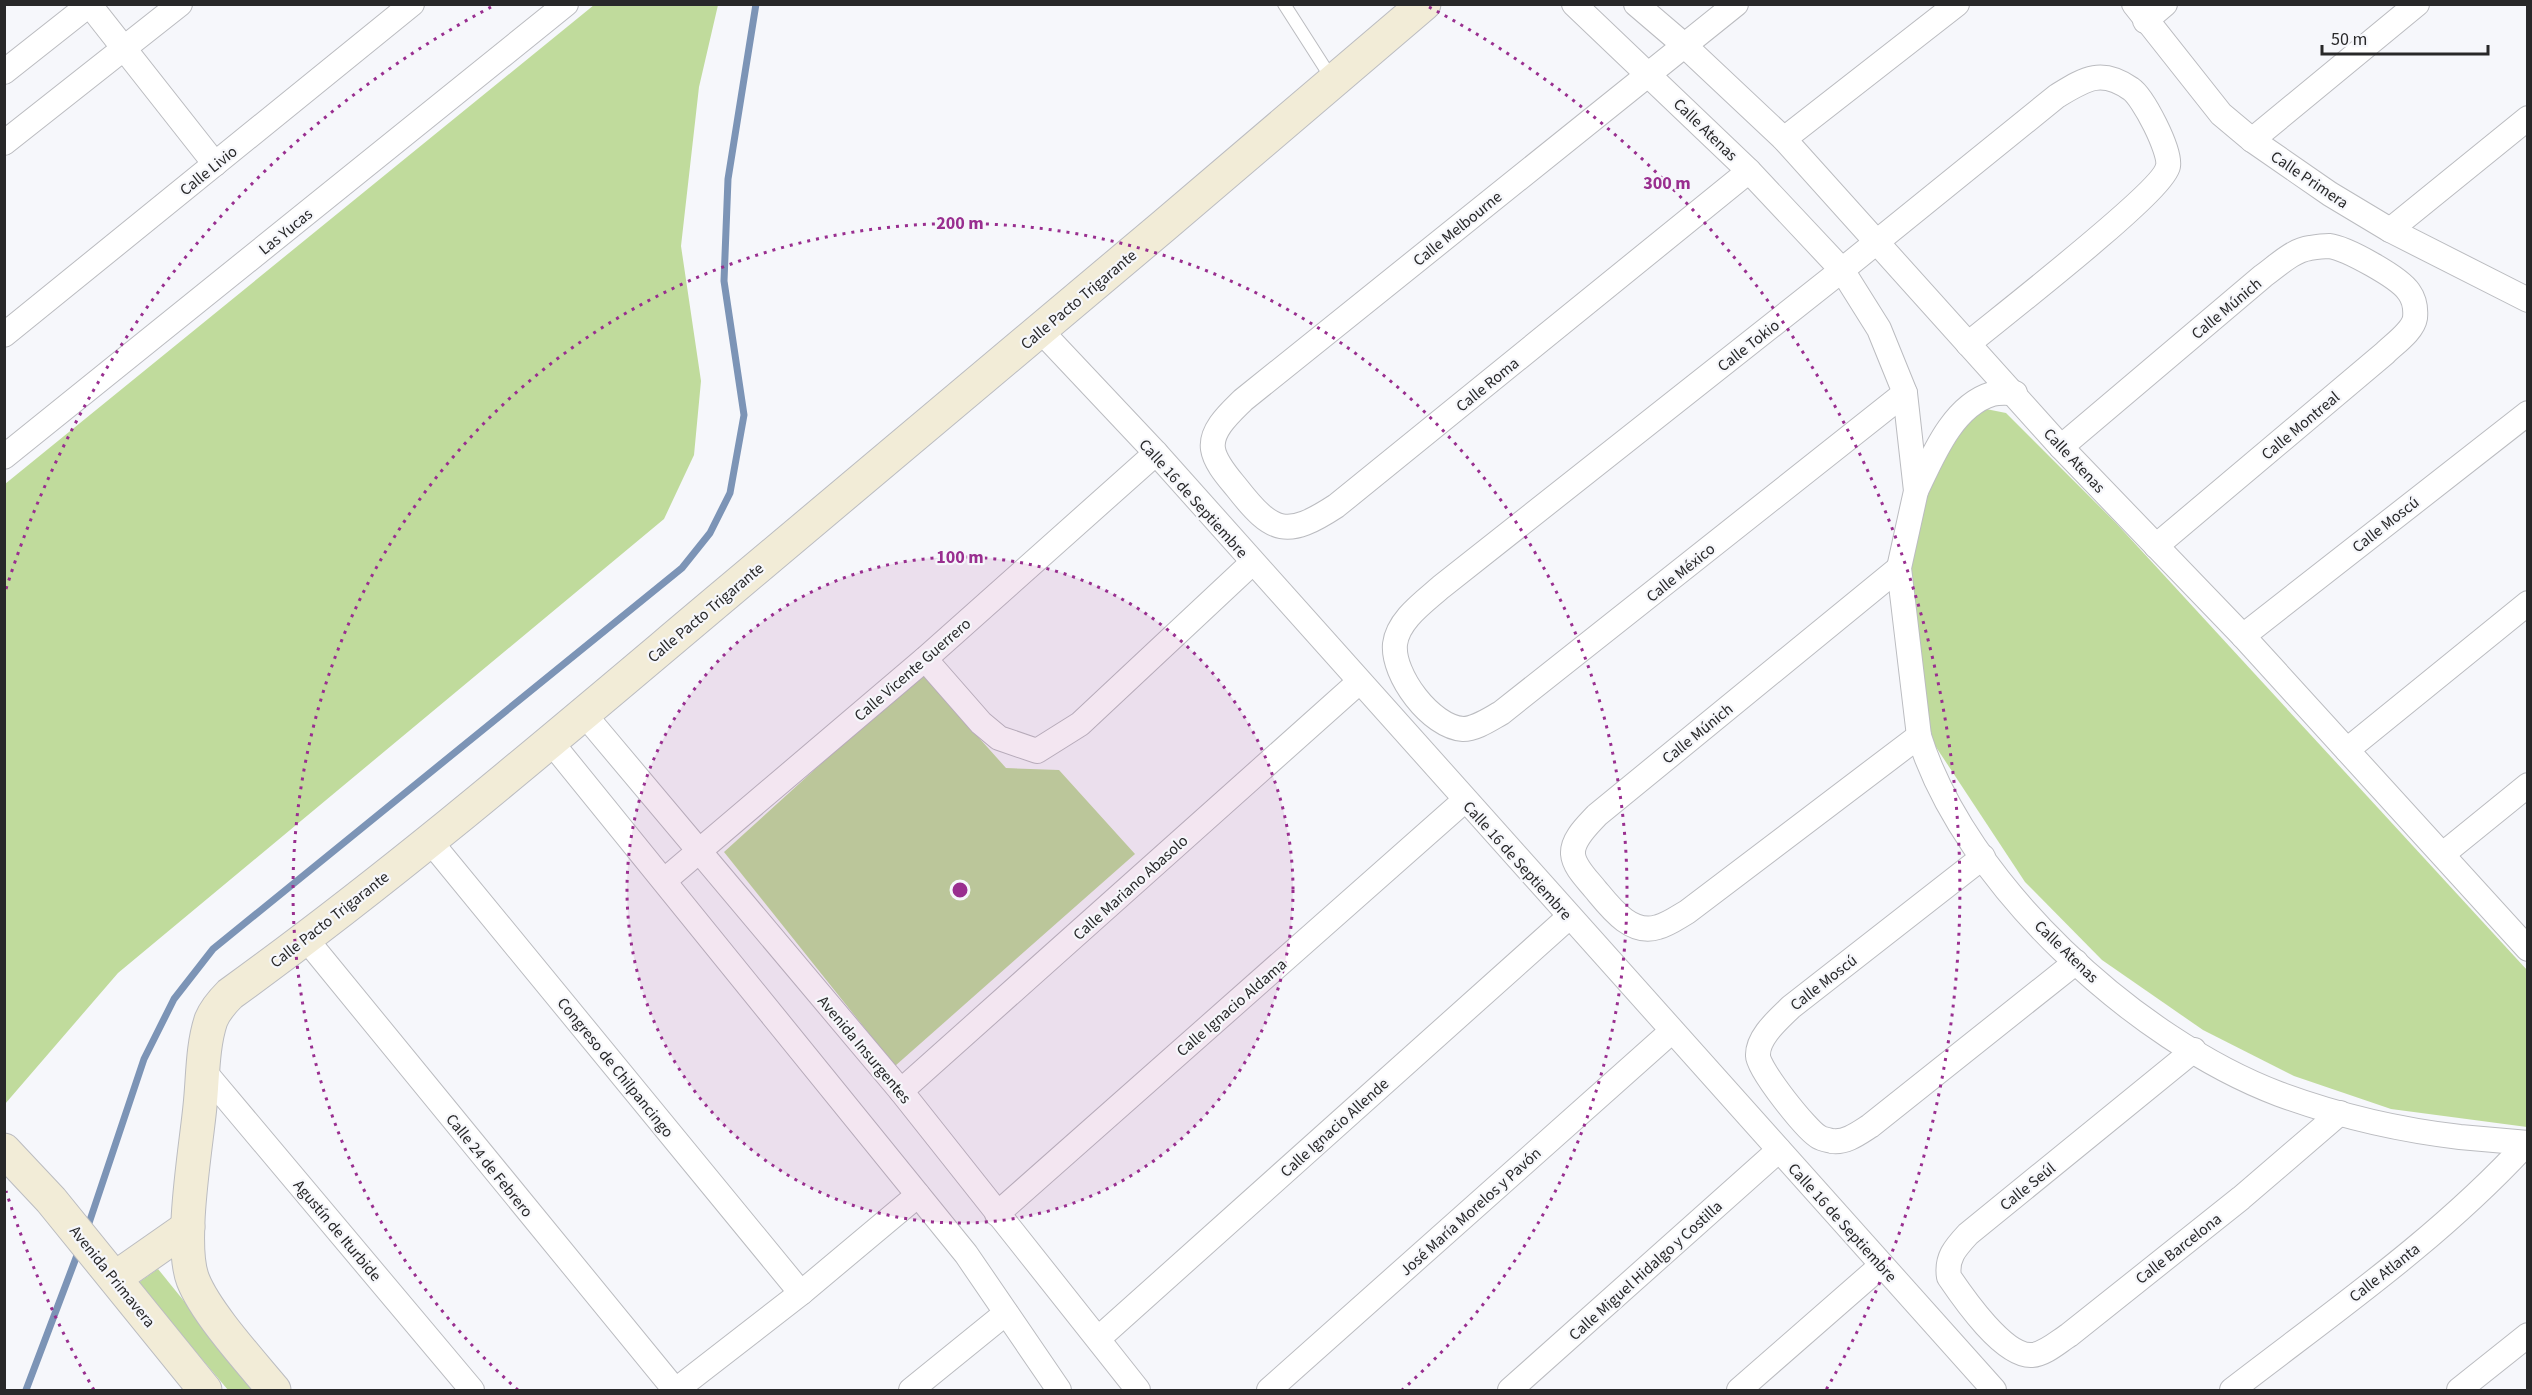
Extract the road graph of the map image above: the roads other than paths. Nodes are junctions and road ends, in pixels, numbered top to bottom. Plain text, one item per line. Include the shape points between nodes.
1 (180, 4) edge
2 (412, 4) edge
3 (566, 4) edge
4 (1284, 4) edge
5 (1424, 4) edge
6 (1574, 4) edge
7 (1636, 4) edge
8 (1736, 4) edge
9 (1957, 4) edge
10 (2165, 4) edge
11 (2417, 4) edge
12 (89, 5) edge
13 (2140, 13) edge
14 (1684, 45) junction
15 (124, 49) junction
16 (4, 72) edge
17 (1648, 73) junction
18 (1333, 82) junction
19 (2528, 118) edge
20 (1784, 138) junction
21 (2252, 140) junction
22 (4, 143) edge
23 (215, 164) junction
24 (1749, 171) junction
25 (2390, 230) junction
26 (1876, 242) junction
27 (1842, 270) junction
28 (2408, 290) joint
29 (2528, 300) edge
30 (1041, 331) junction
31 (4, 335) edge
32 (1968, 344) junction
33 (1905, 393) junction
34 (2015, 393) junction
35 (2528, 412) edge
36 (2061, 447) junction
37 (1156, 453) junction
38 (4, 457) edge
39 (1223, 470) joint
40 (1916, 491) junction
41 (2156, 546) junction
42 (1252, 563) junction
43 (1899, 568) junction
44 (2528, 603) edge
45 (2243, 636) junction
46 (925, 659) junction
47 (1359, 682) junction
48 (584, 714) junction
49 (1446, 725) joint
50 (1919, 736) junction
51 (551, 742) junction
52 (2347, 750) junction
53 (2528, 785) edge
54 (1465, 800) junction
55 (430, 841) junction
56 (700, 851) junction
57 (2443, 854) junction
58 (1983, 857) junction
59 (664, 880) junction
60 (1569, 917) junction
61 (306, 939) junction
62 (2528, 949) edge
63 (2076, 962) junction
64 (1672, 1031) junction
65 (2194, 1050) junction
66 (203, 1070) junction
67 (901, 1091) junction
68 (2340, 1113) junction
69 (2527, 1143) edge
70 (1779, 1150) junction
71 (9, 1163) edge
72 (918, 1195) junction
73 (997, 1214) junction
74 (188, 1227) junction
75 (1882, 1265) junction
76 (111, 1274) junction
77 (801, 1293) junction
78 (1006, 1313) junction
79 (2528, 1335) edge
80 (1099, 1338) junction
81 (2005, 1345) joint
82 (1983, 1387) edge
83 (205, 1390) edge
84 (274, 1390) edge
85 (472, 1390) edge
86 (676, 1390) edge
87 (911, 1390) edge
88 (1059, 1390) edge
89 (1138, 1390) edge
90 (1269, 1390) edge
91 (1510, 1390) edge
92 (1739, 1390) edge
93 (2232, 1390) edge
94 (2459, 1390) edge

1 - 15 street
2 - 23 street, Calle Livio
3 - 38 street, Las Yucas
4 - 18 lane
5 - 18 street, Calle Pacto Trigarante
6 - 17 street, Calle Atenas
7 - 14 street, Calle Atenas
8 - 14 street, Calle Melbourne
9 - 20 street
10 - 13 street
11 - 21 street
12 - 15 street
12 - 16 street
13 - 21 street, Calle Primera via 2221,114
14 - 17 street, Calle Melbourne
14 - 20 street, Calle Atenas
15 - 22 street
15 - 23 street
17 - 24 street, Calle Atenas
17 - 39 street, Calle Melbourne via 1243,399 1216,432 1213,449
18 - 30 street, Calle Pacto Trigarante
19 - 25 street
20 - 26 street, Calle Atenas
21 - 25 street, Calle Primera
23 - 31 street, Calle Livio
24 - 27 street, Calle Atenas
24 - 39 street, Calle Roma via 1315,520 1297,526 1269,523 1255,512
25 - 29 street, Calle Primera
26 - 27 street, Calle Tokio
26 - 32 street, Calle Atenas
26 - 32 street, Calle Tokio via 2078,83 2096,77 2116,79 2134,91 2166,150 2168,166 2161,180 2147,196
27 - 33 street, Calle Atenas via 1879,329
27 - 49 street, Calle Tokio via 1415,610 1395,643 1396,660 1410,689
28 - 36 street, Calle Múnich via 2343,250 2328,246 2307,248 2263,276
28 - 41 street, Calle Montreal via 2415,305 2415,320 2406,332
30 - 37 street, Calle 16 de Septiembre
30 - 48 street, Calle Pacto Trigarante
32 - 34 street, Calle Atenas
33 - 40 street, Calle Atenas
33 - 49 street, Calle México via 1518,701 1481,724 1464,729
34 - 36 street, Calle Atenas
34 - 40 street, Calle Atenas via 1993,393 1960,416 1941,441
35 - 45 street, Calle Moscú
36 - 41 street, Calle Atenas
37 - 42 street, Calle 16 de Septiembre
37 - 46 street, Calle Vicente Guerrero
40 - 43 street, Calle Atenas
41 - 45 street, Calle Atenas
42 - 46 street via 1080,724 1037,751 999,738
42 - 47 street, Calle 16 de Septiembre
43 - 50 street, Calle Atenas
43 - 50 street, Calle Múnich via 1586,826 1573,853 1579,868 1625,921 1641,928 1657,928 1687,912
44 - 52 street
45 - 52 street, Calle Atenas
46 - 56 street, Calle Vicente Guerrero
47 - 54 street, Calle 16 de Septiembre
47 - 67 street, Calle Mariano Abasolo
48 - 51 street, Calle Pacto Trigarante
48 - 56 street, Avenida Insurgentes
50 - 58 street, Calle Atenas via 1942,795
51 - 55 street, Calle Pacto Trigarante
51 - 59 street
52 - 57 street, Calle Atenas
53 - 57 street
54 - 60 street, Calle 16 de Septiembre
54 - 73 street, Calle Ignacio Aldama
55 - 61 street, Calle Pacto Trigarante
55 - 77 street, Congreso de Chilpancingo
56 - 59 street, Calle Vicente Guerrero
56 - 67 street, Avenida Insurgentes
57 - 62 street, Calle Atenas
58 - 63 street, Calle Atenas via 2002,884
58 - 63 street, Calle Moscú via 1791,1007 1764,1037 1758,1055 1762,1071 1817,1136 1840,1142 1870,1126
59 - 72 street
60 - 64 street, Calle 16 de Septiembre
60 - 80 street, Calle Ignacio Allende
61 - 66 street, Calle Pacto Trigarante via 219,1005 212,1019
61 - 86 street, Calle 24 de Febrero
63 - 65 street, Calle Atenas via 2115,998
64 - 70 street, Calle 16 de Septiembre
64 - 90 street, José María Morelos y Pavón
65 - 68 street, Calle Atenas via 2278,1094
65 - 81 street, Calle Seúl via 1954,1249 1947,1265 1949,1277
66 - 74 street, Calle Pacto Trigarante
66 - 85 street, Agustín de Iturbide
67 - 73 street, Avenida Insurgentes
68 - 69 street, Calle Atenas via 2458,1137
68 - 81 street, Calle Barcelona via 2241,1198 2069,1335 2033,1355 2019,1354
69 - 93 street, Calle Atlanta via 2448,1222
70 - 75 street, Calle 16 de Septiembre
70 - 91 street, Calle Miguel Hidalgo y Costilla
71 - 76 street, Avenida Primavera via 51,1200
72 - 77 street
72 - 78 street via 966,1254
73 - 80 street, Avenida Insurgentes
74 - 76 street
74 - 84 street, Calle Pacto Trigarante via 189,1268 194,1282 211,1310
75 - 82 street, Calle 16 de Septiembre
75 - 92 street
76 - 83 street, Avenida Primavera
77 - 86 street
78 - 87 street
78 - 88 street
79 - 94 street
80 - 89 street, Avenida Insurgentes

